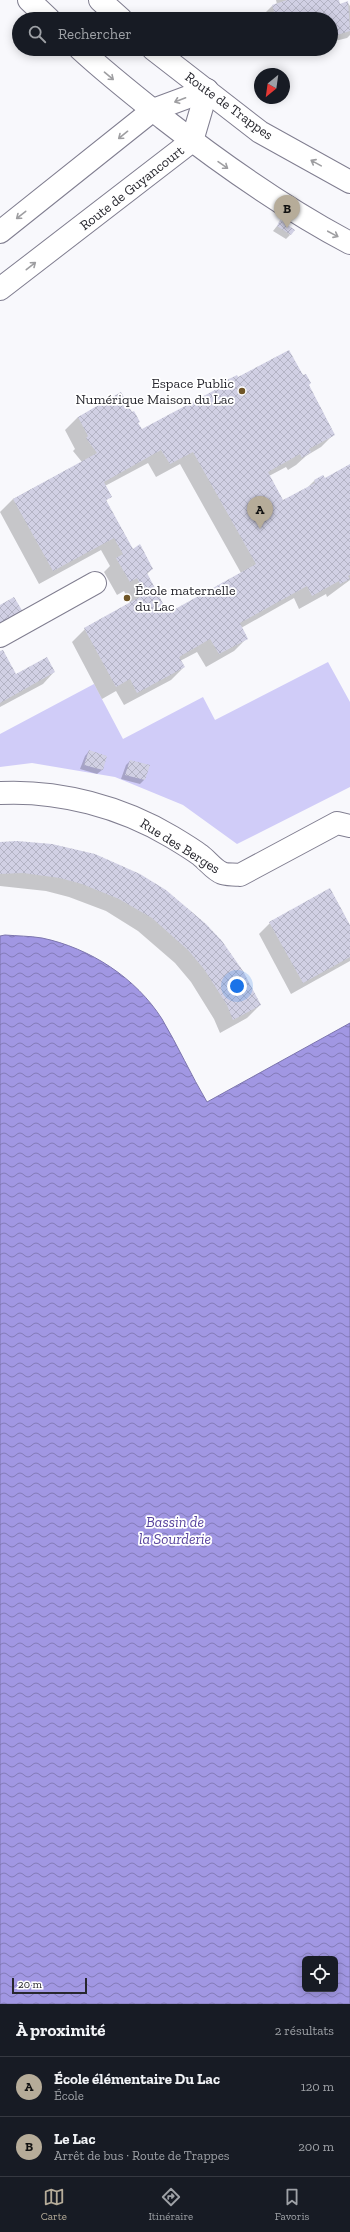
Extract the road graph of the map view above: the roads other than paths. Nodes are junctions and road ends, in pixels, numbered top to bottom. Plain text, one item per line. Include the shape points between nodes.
1 (29, 0) edge
2 (100, 0) edge
3 (42, 12) edge
4 (113, 12) edge
5 (87, 56) edge
6 (162, 56) edge
7 (207, 90) junction
8 (153, 110) junction
9 (192, 141) junction
10 (350, 182) edge
11 (0, 232) edge
12 (350, 243) edge
13 (0, 289) edge
14 (95, 583) dead end
15 (0, 636) edge
16 (0, 793) edge
17 (350, 826) edge

1 - 3 main road
2 - 4 main road
5 -> 8 main road via 106,74
6 - 7 main road, Route de Trappes
7 -> 8 main road
7 - 9 main road, Route de Guyancourt
10 -> 7 main road, Route de Trappes via 260,132
8 - 9 main road
8 -> 11 main road
9 -> 12 main road via 222,164 311,222
13 -> 9 main road, Route de Guyancourt
14 - 15 main road
16 - 17 main road, Rue des Berges via 14,792 67,798 105,806 141,820 172,837 222,873 240,875 337,823

